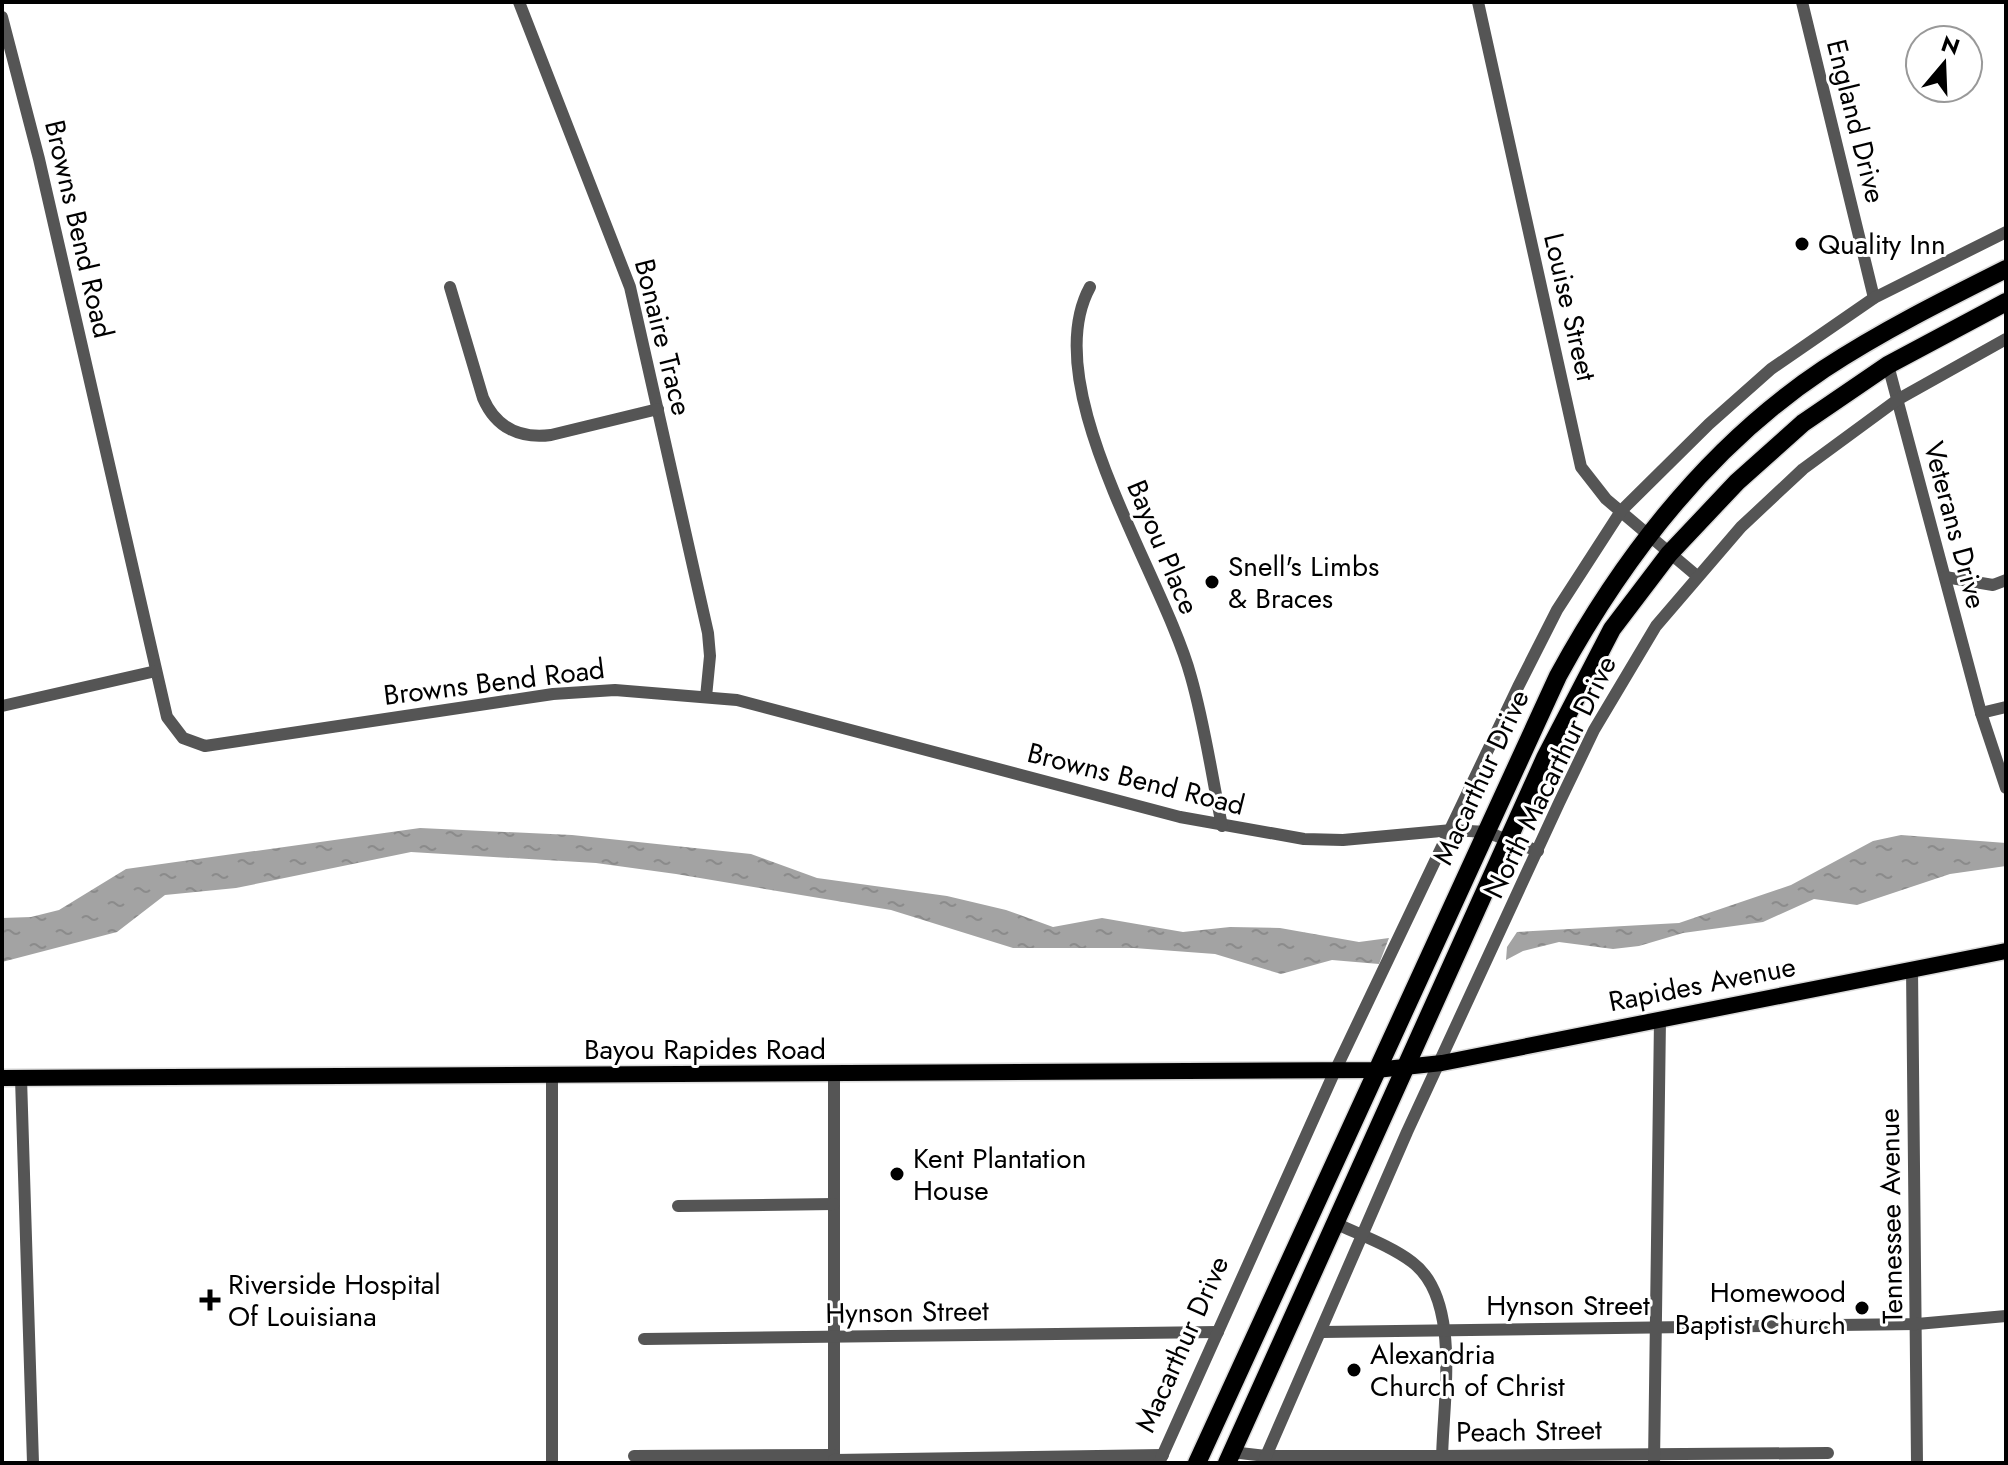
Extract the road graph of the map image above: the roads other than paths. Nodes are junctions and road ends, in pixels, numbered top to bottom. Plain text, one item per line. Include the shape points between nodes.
1 (519, 2) edge
2 (1478, 2) edge
3 (1802, 2) edge
4 (2, 17) edge
5 (2006, 232) edge
6 (2006, 269) edge
7 (450, 287) dead end
8 (1090, 287) dead end
9 (1874, 298) junction
10 (2006, 302) edge
11 (1882, 334) junction
12 (2006, 339) edge
13 (1888, 365) junction
14 (1897, 400) junction
15 (658, 409) junction
16 (1621, 511) junction
17 (1649, 534) junction
18 (1669, 554) junction
19 (1697, 576) junction
20 (1945, 577) junction
21 (2006, 580) edge
22 (156, 671) junction
23 (706, 697) junction
24 (2, 706) edge
25 (2006, 707) edge
26 (1981, 713) junction
27 (2006, 788) edge
28 (1222, 826) junction
29 (1452, 830) junction
30 (1486, 832) junction
31 (1510, 838) junction
32 (1538, 851) junction
33 (2006, 951) edge
34 (1912, 968) junction
35 (1660, 1019) junction
36 (1442, 1063) junction
37 (1407, 1068) junction
38 (1376, 1070) junction
39 (834, 1073) junction
40 (1334, 1073) junction
41 (552, 1076) junction
42 (2, 1078) edge
43 (21, 1078) junction
44 (834, 1204) junction
45 (678, 1206) dead end
46 (1310, 1210) junction
47 (1335, 1223) junction
48 (1363, 1237) junction
49 (2006, 1316) edge
50 (1917, 1324) junction
51 (1445, 1329) junction
52 (1655, 1329) junction
53 (1218, 1332) junction
54 (1322, 1332) junction
55 (834, 1336) junction
56 (644, 1339) dead end
57 (1828, 1453) dead end
58 (634, 1456) dead end
59 (1229, 1458) edge
60 (834, 1459) edge
61 (1161, 1459) edge
62 (1654, 1459) edge
63 (1265, 1460) edge
64 (1442, 1460) edge
65 (33, 1463) edge
66 (552, 1463) edge
67 (1196, 1463) edge
68 (1917, 1463) edge

1 - 15 street, Bonaire Trace via 630,287
2 - 16 street, Louise Street via 1581,467
3 - 9 street, England Drive
4 - 22 street, Browns Bend Road
5 - 9 street
6 - 11 highway, Macarthur Drive
7 - 15 street via 489,413 513,433 551,435
8 - 28 street, Bayou Place via 1080,305 1074,337 1099,458 1191,676
9 - 16 street via 1771,369
10 - 13 highway, Macarthur Drive
11 - 13 highway
11 - 17 highway, Macarthur Drive via 1822,371 1765,417
12 - 14 street, North Macarthur Drive
13 - 14 street, Veterans Drive
13 - 18 highway, Macarthur Drive via 1768,452
14 - 19 street, North Macarthur Drive via 1803,469
14 - 20 street, Veterans Drive
15 - 23 street, Bonaire Trace via 708,633
16 - 17 street, Louise Street
16 - 29 street via 1557,610
17 - 18 street, Louise Street
17 - 30 highway, Macarthur Drive via 1589,620 1558,676
18 - 19 street, Louise Street
18 - 31 highway, Macarthur Drive via 1612,629
19 - 32 street, North Macarthur Drive via 1622,679
20 - 21 street via 1993,585
20 - 26 street, Veterans Drive
22 - 23 street, Browns Bend Road via 167,717 183,738 205,746 553,694 615,690
22 - 24 street
23 - 28 street, Browns Bend Road via 737,700
25 - 26 street
26 - 27 street, Veterans Drive
28 - 29 street, Browns Bend Road via 1343,840
29 - 30 street, Browns Bend Road
29 - 40 street
30 - 31 street, Browns Bend Road
30 - 38 highway, Macarthur Drive
31 - 32 street, Browns Bend Road
31 - 37 highway, Macarthur Drive
32 - 36 street, North Macarthur Drive
33 - 34 main road, Rapides Avenue
34 - 35 main road, Rapides Avenue
34 - 50 street, Tennessee Avenue
35 - 36 main road, Rapides Avenue
35 - 52 street
36 - 37 main road, Rapides Avenue
36 - 48 street
37 - 38 main road, Bayou Rapides Road
37 - 47 highway, Macarthur Drive
38 - 40 main road, Bayou Rapides Road
38 - 46 highway, Macarthur Drive
39 - 40 main road, Bayou Rapides Road
39 - 41 main road, Bayou Rapides Road
39 - 44 street
40 - 53 street, Macarthur Drive
41 - 43 main road, Bayou Rapides Road
41 - 66 street
42 - 43 main road, Bayou Rapides Road
43 - 65 street
44 - 45 street
44 - 55 street
46 - 47 highway
46 - 67 highway, Macarthur Drive
47 - 48 street
47 - 59 highway, Macarthur Drive
48 - 51 street via 1421,1270 1436,1292
48 - 54 street
49 - 50 street, Hynson Street
50 - 52 street, Hynson Street
50 - 68 street, Tennessee Avenue
51 - 52 street, Hynson Street
51 - 54 street, Hynson Street
51 - 64 street
52 - 62 street
53 - 55 street, Hynson Street
53 - 61 street, Macarthur Drive
54 - 63 street
55 - 56 street, Hynson Street
55 - 60 street
57 - 62 street, Peach Street
58 - 60 street
59 - 63 street, Peach Street
60 - 61 street
62 - 64 street, Peach Street
63 - 64 street, Peach Street

